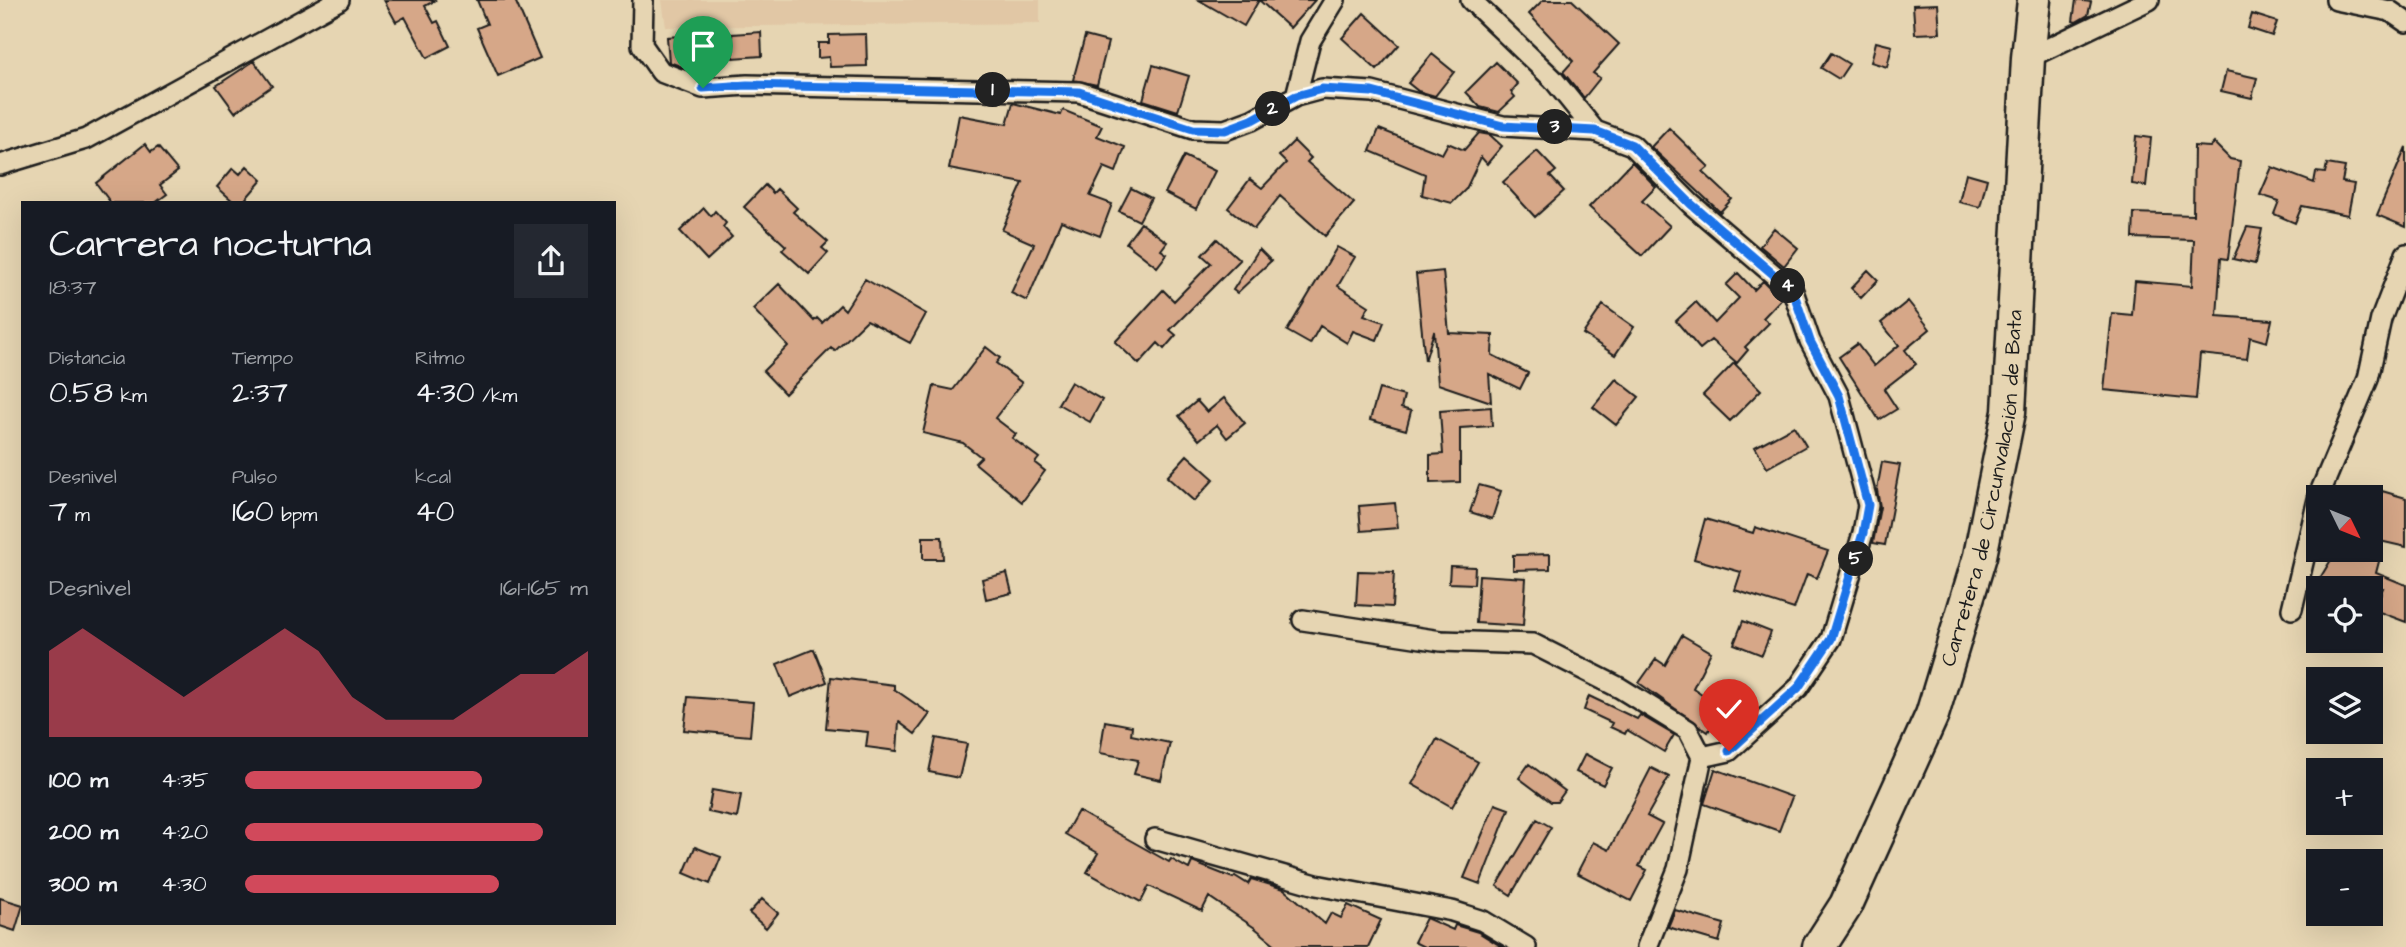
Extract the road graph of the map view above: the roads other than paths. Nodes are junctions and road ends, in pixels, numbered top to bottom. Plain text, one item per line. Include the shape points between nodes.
1 (339, 0) edge
2 (643, 0) edge
3 (1335, 0) edge
4 (1471, 0) edge
5 (2034, 0) edge
6 (2149, 0) edge
7 (2336, 0) edge
8 (2406, 22) edge
9 (2028, 58) junction
10 (1296, 96) junction
11 (1595, 131) junction
12 (0, 164) edge
13 (2406, 254) edge
14 (2292, 610) dead end
15 (1303, 620) dead end
16 (1702, 757) junction
17 (1156, 839) dead end
18 (1526, 947) edge
19 (1647, 947) edge
20 (1819, 947) edge

1 - 12 street via 86,139
2 - 10 street via 642,46 661,72 703,88 1079,92 1193,129 1225,130
3 - 10 street via 1310,41
4 - 11 street via 1553,79
5 - 9 main road, Carretera de Circunvalación de Bata
6 - 9 street
7 - 8 street via 2390,11
9 - 20 main road, Carretera de Circunvalación de Bata via 2009,412 1980,556 1932,715 1846,905
10 - 11 street via 1322,89 1372,92 1503,126
11 - 16 street via 1632,145 1691,204 1793,291 1810,341 1839,396 1868,505 1831,639 1798,688 1729,751
13 - 14 street via 2381,319 2368,379 2319,495
15 - 16 street via 1441,641 1533,644 1620,688 1688,730
16 - 19 street via 1678,869
17 - 18 street via 1316,884 1452,911 1483,921

